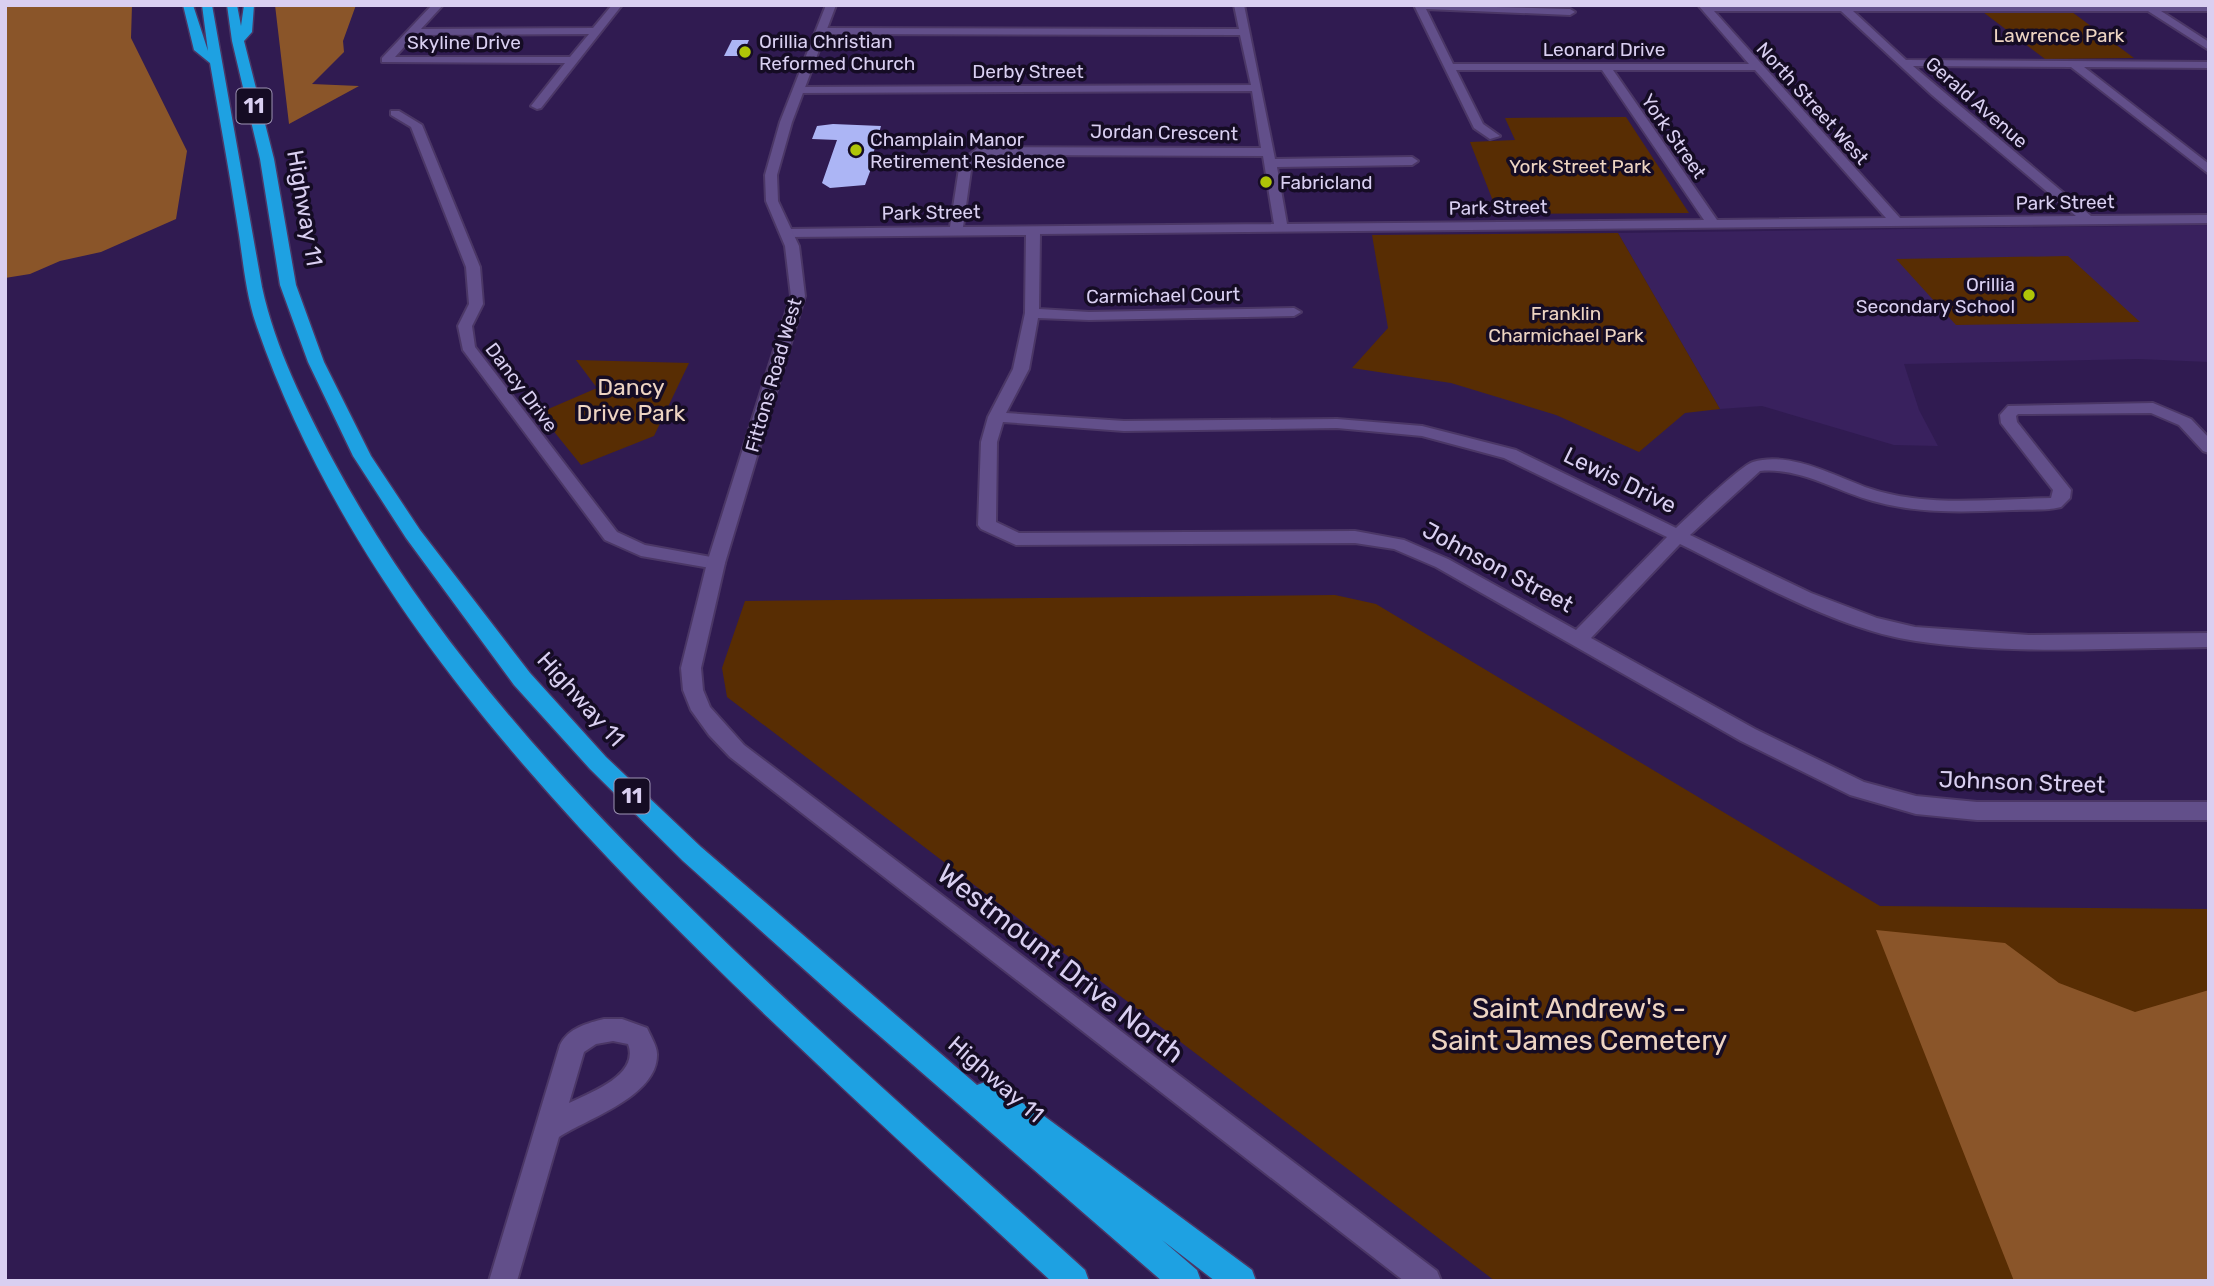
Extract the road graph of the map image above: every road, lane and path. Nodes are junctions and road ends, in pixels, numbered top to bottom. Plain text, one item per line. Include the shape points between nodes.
1 (188, 5) edge
2 (206, 5) edge
3 (232, 5) edge
4 (249, 5) edge
5 (438, 5) edge
6 (617, 5) edge
7 (831, 5) edge
8 (1239, 5) edge
9 (1419, 6) edge
10 (2038, 6) edge
11 (1704, 7) edge
12 (1844, 8) junction
13 (2150, 8) junction
14 (2209, 8) edge
15 (1570, 12) dead end
16 (598, 31) junction
17 (822, 31) junction
18 (413, 32) junction
19 (1245, 32) junction
20 (238, 41) junction
21 (2209, 47) edge
22 (576, 60) junction
23 (1905, 63) junction
24 (216, 64) junction
25 (2073, 64) junction
26 (2209, 65) edge
27 (1451, 67) junction
28 (1605, 67) junction
29 (1757, 67) junction
30 (1257, 88) junction
31 (799, 90) junction
32 (537, 106) dead end
33 (395, 113) dead end
34 (1494, 136) dead end
35 (1269, 158) junction
36 (1412, 161) dead end
37 (2209, 170) edge
38 (2209, 219) edge
39 (2088, 220) junction
40 (1898, 224) junction
41 (1714, 225) junction
42 (1281, 228) junction
43 (1033, 230) junction
44 (956, 231) junction
45 (788, 233) junction
46 (1294, 312) dead end
47 (1032, 313) junction
48 (996, 417) junction
49 (2209, 448) edge
50 (1678, 536) junction
51 (716, 563) junction
52 (1579, 639) junction
53 (2209, 640) edge
54 (691, 668) joint
55 (2209, 811) edge
56 (925, 1057) junction
57 (548, 1129) dead end
58 (503, 1281) edge
59 (1074, 1281) edge
60 (1186, 1281) edge
61 (1241, 1281) edge
62 (1427, 1281) edge

1 - 24 highway via 200,50
2 - 24 highway, 11
3 - 20 highway, Highway 11 / 11
4 - 20 highway via 246,32
5 - 18 street, Skyline Drive
6 - 16 street
7 - 17 street, Fittons Road West
8 - 19 street
9 - 15 street
9 - 27 street
10 - 12 street
10 - 13 street
11 - 12 street
11 - 29 street, North Street West
12 - 23 street, Gerald Avenue
13 - 14 street
13 - 21 street
16 - 18 street
16 - 22 street
17 - 19 street
17 - 31 street, Fittons Road West
18 - 22 street, Skyline Drive via 386,60
19 - 30 street
20 - 56 highway, Highway 11 / 11 via 267,159 288,285 316,362 362,456 413,534 522,679 598,763 757,912
22 - 32 street
23 - 25 street
23 - 39 street, Gerald Avenue
24 - 59 highway, 11 via 263,324 339,491 405,597 517,744 639,876 810,1041
25 - 26 street
25 - 37 street
27 - 28 street, Leonard Drive
27 - 34 street via 1478,126
28 - 29 street, Leonard Drive
28 - 41 street, York Street
29 - 40 street, North Street West
30 - 31 street, Derby Street
30 - 35 street
31 - 45 street, Fittons Road West via 771,175 772,201
33 - 51 street, Dancy Drive via 416,125 473,267 476,304 465,326 468,347 611,536 641,550
35 - 36 street, Jordan Crescent
35 - 42 street
35 - 44 street, Jordan Crescent via 979,151 966,162
38 - 39 street, Park Street
39 - 40 street, Park Street
40 - 41 street, Park Street
41 - 42 street, Park Street
42 - 43 street, Park Street
43 - 44 street, Park Street
43 - 47 street, Johnson Street
44 - 45 street, Park Street
45 - 51 street, Fittons Road West via 798,296
46 - 47 street, Carmichael Court
47 - 48 street, Johnson Street via 1021,369
48 - 50 street, Lewis Drive via 1080,425 1330,425 1422,431 1510,454
48 - 52 street, Johnson Street via 989,442 987,525 1000,533 1016,539 1356,537 1398,544
49 - 50 street via 2185,422 2153,408 2014,409 2008,415 2009,423 2062,490 2055,503 1941,506 1893,500 1769,463 1744,473
50 - 52 street
50 - 53 street, Lewis Drive via 1804,597 1915,634 2029,642
51 - 54 street, Fittons Road West
52 - 55 street, Johnson Street via 1748,735 1858,789 1916,805 1977,811
54 - 62 street, Westmount Drive North via 701,709 737,751
56 - 60 highway, Highway 11 / 11
56 - 61 highway via 1030,1123
57 - 58 street

